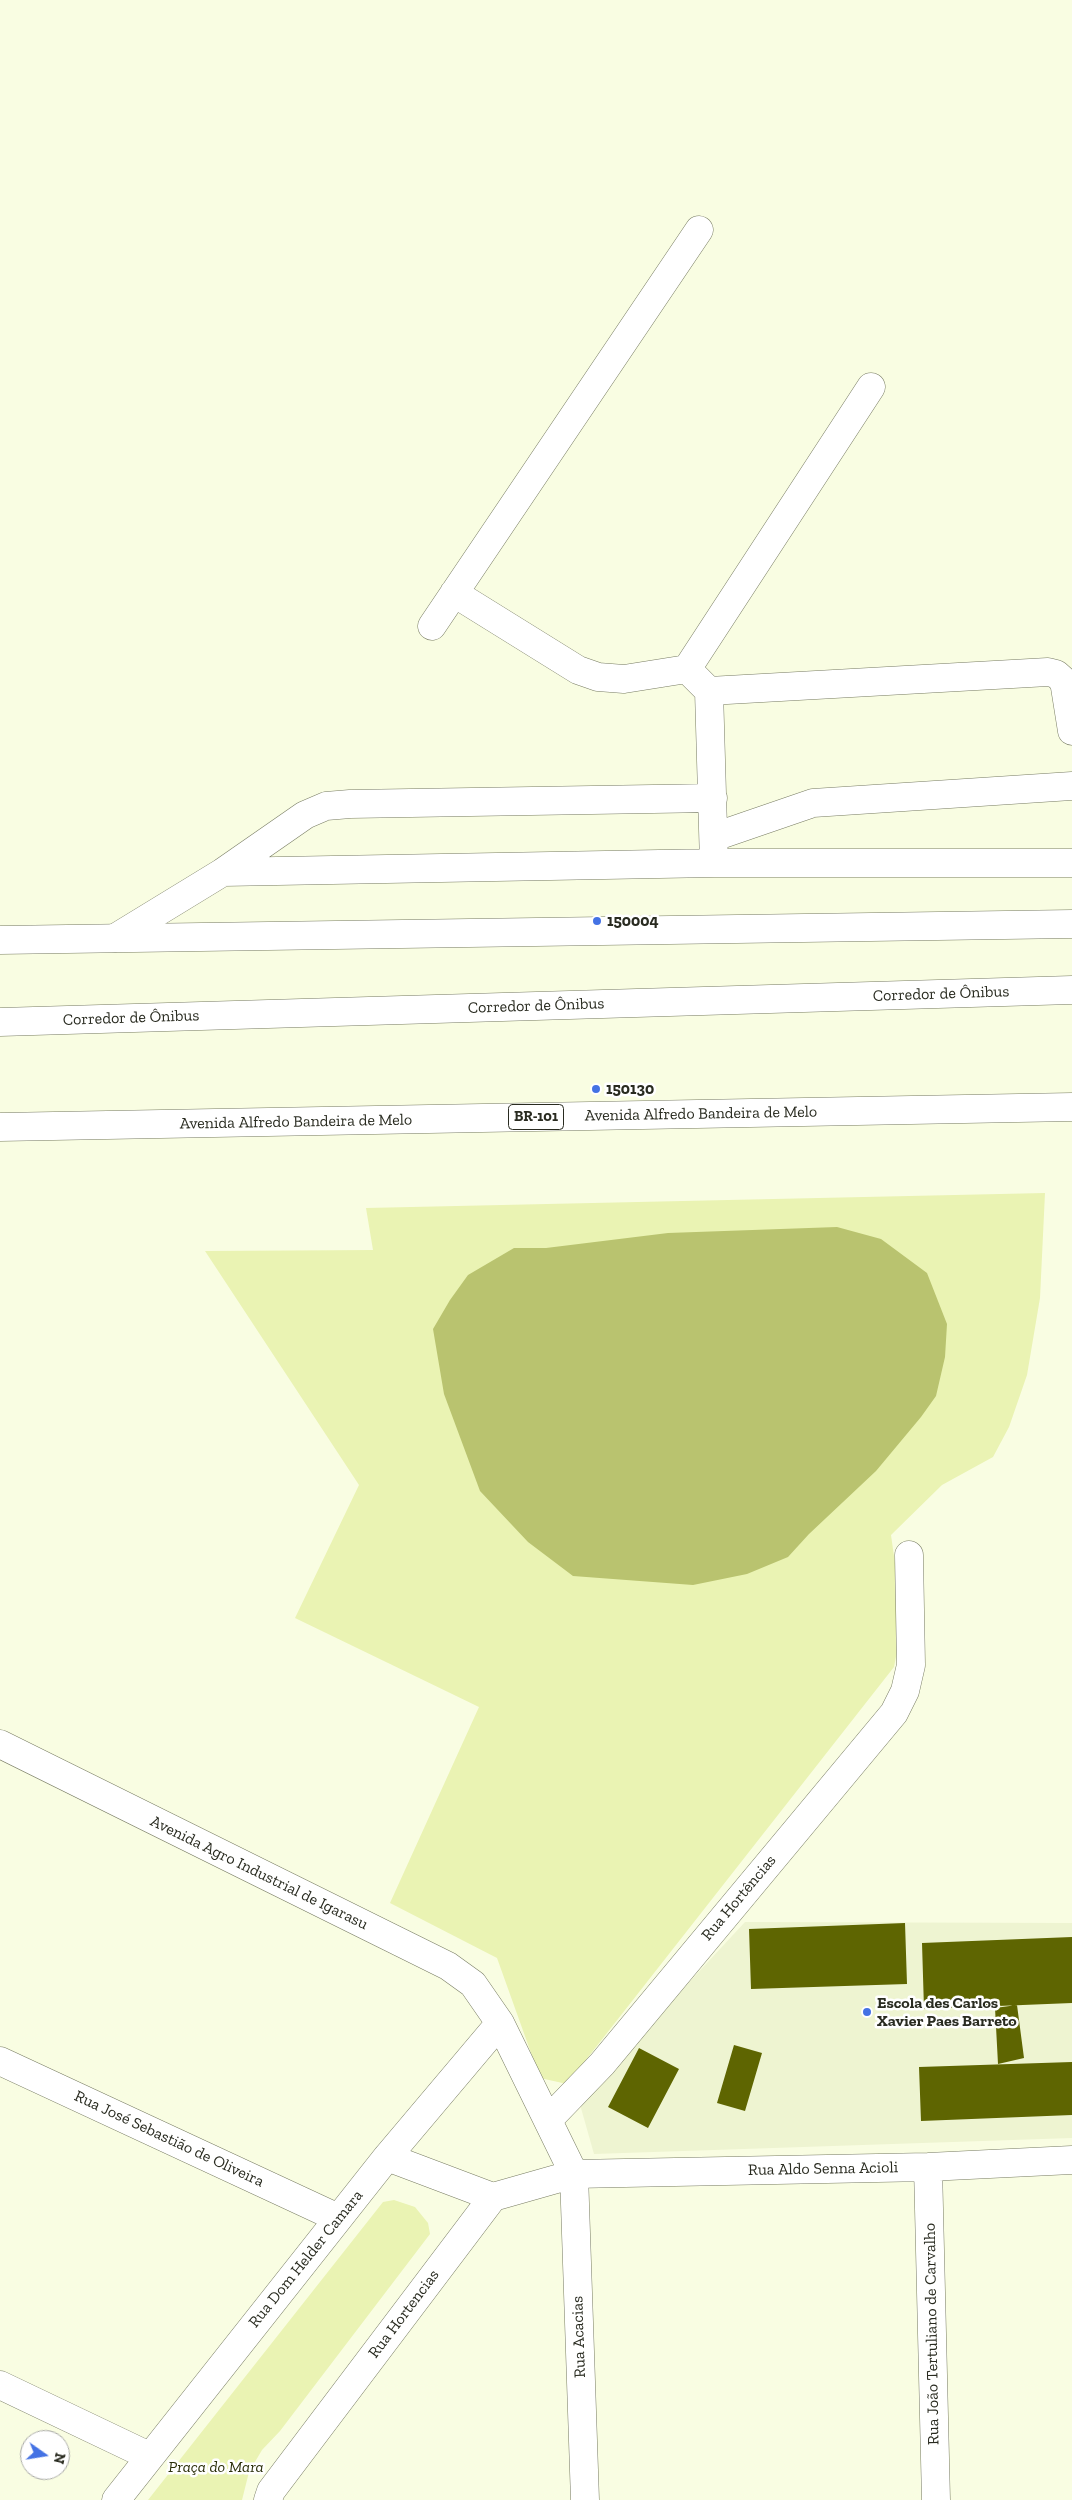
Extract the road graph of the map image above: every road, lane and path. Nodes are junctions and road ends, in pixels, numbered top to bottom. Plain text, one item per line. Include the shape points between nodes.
1 (699, 230) dead end
2 (871, 387) dead end
3 (454, 593) junction
4 (432, 626) dead end
5 (687, 669) junction
6 (709, 691) junction
7 (1072, 731) edge
8 (1072, 786) edge
9 (713, 798) junction
10 (714, 836) junction
11 (714, 863) junction
12 (1072, 863) edge
13 (223, 872) junction
14 (1072, 924) edge
15 (115, 938) junction
16 (0, 940) edge
17 (1072, 990) edge
18 (0, 1022) edge
19 (1072, 1107) edge
20 (0, 1127) edge
21 (909, 1555) dead end
22 (0, 1744) edge
23 (500, 2023) junction
24 (0, 2061) edge
25 (548, 2120) junction
26 (387, 2157) junction
27 (1072, 2160) edge
28 (928, 2167) junction
29 (574, 2174) junction
30 (493, 2197) junction
31 (338, 2218) junction
32 (0, 2385) edge
33 (149, 2456) junction
34 (116, 2500) edge
35 (268, 2500) edge
36 (585, 2500) edge
37 (936, 2500) edge

1 - 3 main road
2 - 5 main road
3 - 4 main road
3 - 5 main road via 578,670 598,677 624,679
5 - 6 main road
6 - 7 main road via 1048,672 1056,674 1064,682
6 - 9 main road
8 - 10 main road via 812,803
9 - 10 main road
9 - 13 main road via 326,806 305,815
10 - 11 main road
11 - 12 main road
11 - 13 main road
13 - 15 main road
14 - 15 main road
15 - 16 main road
17 - 18 main road, Corredor de Ônibus
19 - 20 main road, Avenida Alfredo Bandeira de Melo / BR-101
21 - 25 main road, Rua Hortências via 911,1665 894,1713 602,2064
22 - 23 main road, Avenida Agro Industrial de Igarasu via 448,1966 473,1984
23 - 25 main road, Avenida Agro Industrial de Igarasu
23 - 26 main road, Rua Dom Helder Camara
24 - 31 main road, Rua José Sebastião de Oliveira
25 - 29 main road, Avenida Agro Industrial de Igarasu
26 - 30 main road
26 - 31 main road, Rua Dom Helder Camara
27 - 28 main road, Rua Aldo Senna Acioli
28 - 29 main road, Rua Aldo Senna Acioli
28 - 37 main road, Rua João Tertuliano de Carvalho
29 - 30 main road
29 - 36 main road, Rua Acacias
30 - 35 main road, Rua Hortencias via 271,2491
31 - 33 main road, Rua Dom Helder Camara
32 - 33 main road
33 - 34 main road, Rua Dom Helder Camara

